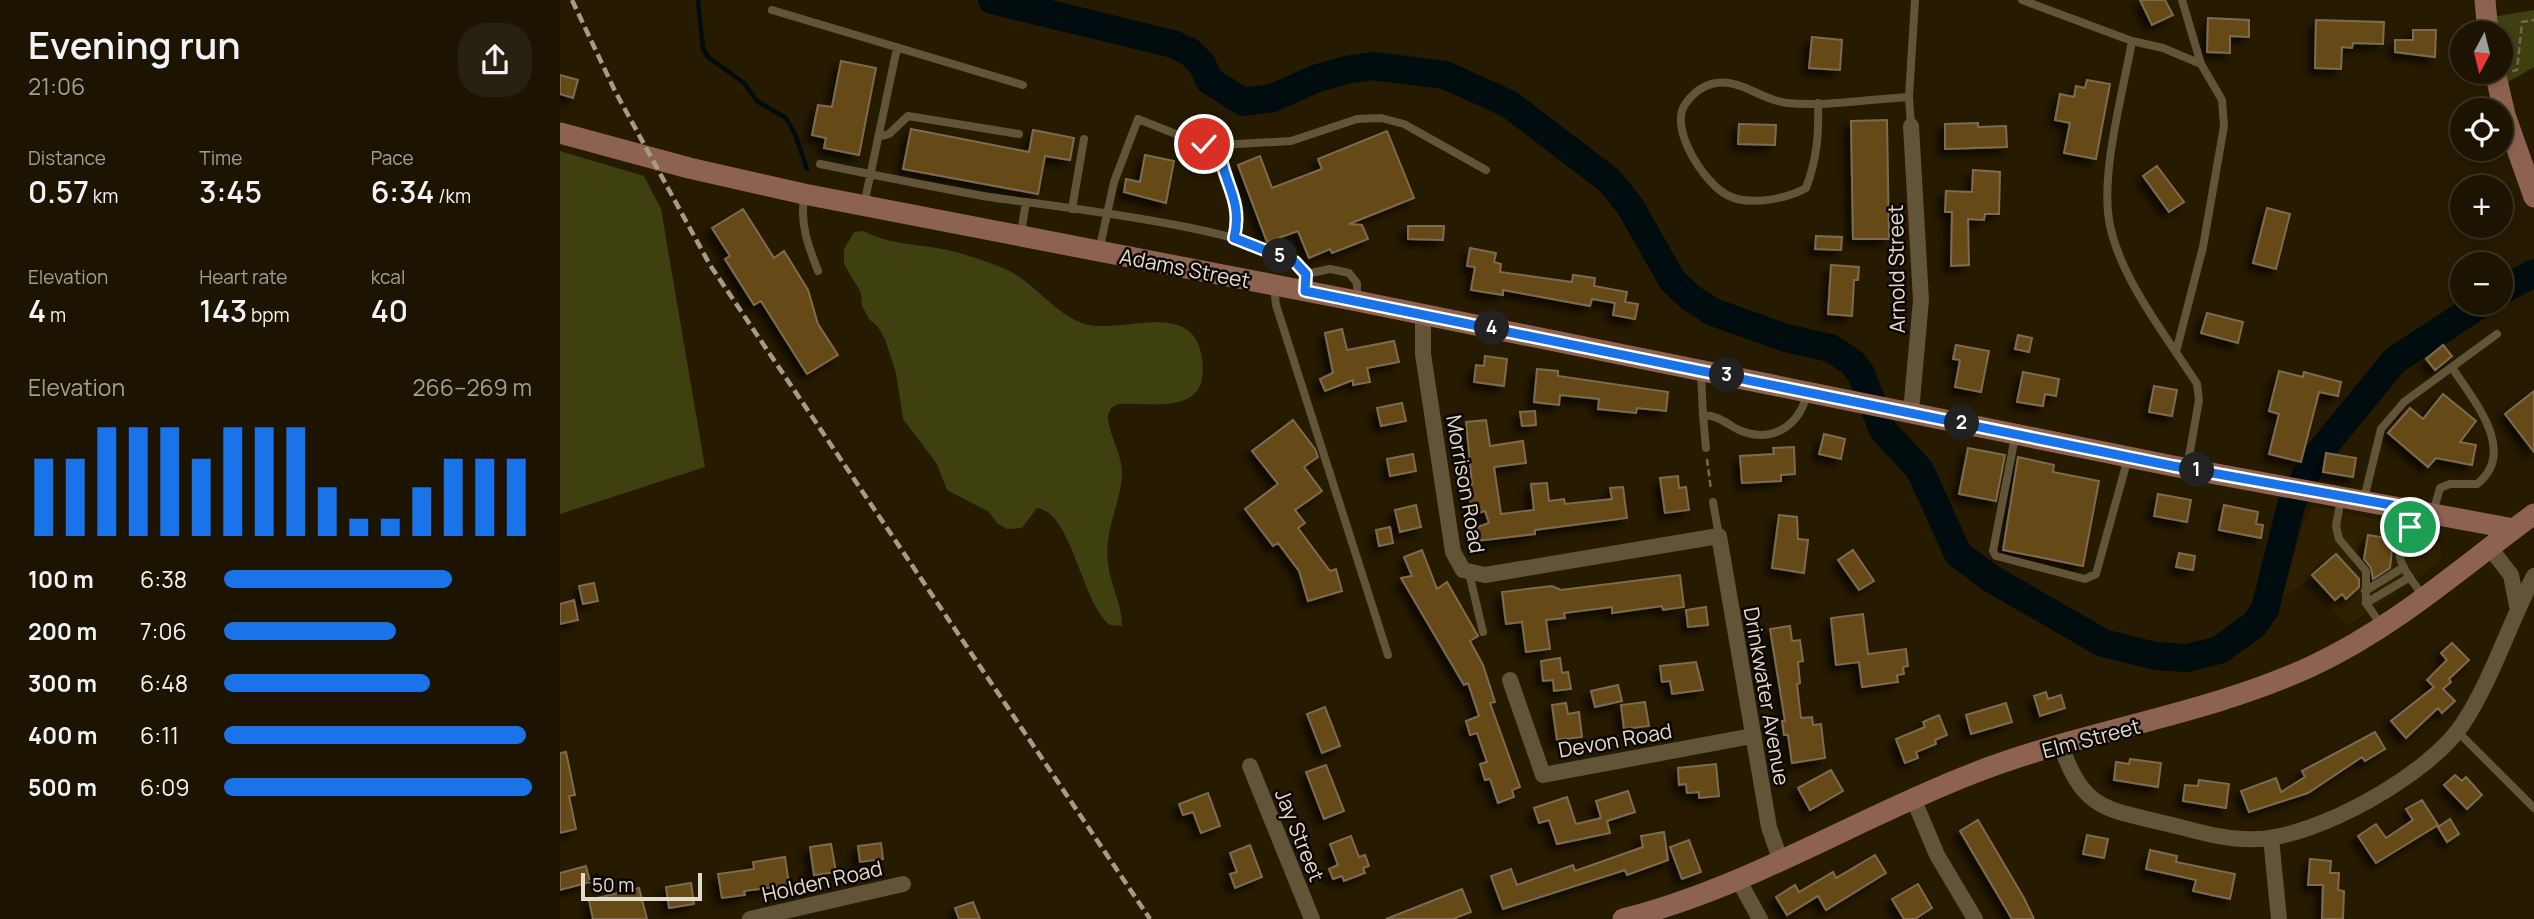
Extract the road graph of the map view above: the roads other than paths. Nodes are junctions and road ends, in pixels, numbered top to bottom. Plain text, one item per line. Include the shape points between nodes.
1 (1915, 0) edge
2 (2022, 0) edge
3 (2182, 0) edge
4 (2485, 0) edge
5 (772, 10) dead end
6 (2487, 21) edge
7 (2132, 41) junction
8 (897, 48) junction
9 (2201, 64) junction
10 (2497, 84) edge
11 (1023, 85) dead end
12 (1909, 97) junction
13 (1818, 103) junction
14 (1911, 126) joint
15 (560, 133) edge
16 (1019, 134) dead end
17 (878, 136) junction
18 (1084, 139) dead end
19 (820, 164) dead end
20 (1486, 170) dead end
21 (870, 174) junction
22 (804, 194) junction
23 (2534, 197) edge
24 (1026, 202) junction
25 (864, 205) junction
26 (1072, 209) junction
27 (1107, 214) junction
28 (1021, 236) junction
29 (1099, 251) junction
30 (818, 271) dead end
31 (1306, 283) junction
32 (1275, 285) junction
33 (1423, 314) junction
34 (2497, 334) dead end
35 (2176, 352) junction
36 (1701, 369) junction
37 (2453, 369) junction
38 (1808, 391) junction
39 (1911, 412) junction
40 (1703, 415) junction
41 (2016, 434) junction
42 (1706, 448) road end
43 (2129, 457) junction
44 (2188, 468) junction
45 (2341, 495) junction
46 (2364, 499) junction
47 (1713, 502) road end
48 (2424, 510) junction
49 (2534, 514) edge
50 (2524, 530) edge
51 (1719, 536) junction
52 (2490, 548) junction
53 (2404, 567) junction
54 (1469, 573) junction
55 (2534, 576) edge
56 (2410, 577) junction
57 (2365, 590) junction
58 (2424, 598) junction
59 (2366, 603) junction
60 (2517, 609) junction
61 (2382, 626) junction
62 (1483, 632) dead end
63 (1388, 655) dead end
64 (1510, 680) dead end
65 (2457, 731) junction
66 (1752, 736) junction
67 (2061, 746) junction
68 (1250, 766) dead end
69 (1913, 798) junction
70 (2534, 808) edge
71 (2272, 838) junction
72 (1781, 862) junction
73 (1739, 881) junction
74 (903, 884) dead end
75 (750, 919) edge
76 (1312, 919) edge
77 (1623, 919) edge
78 (1760, 919) edge
79 (1975, 919) edge
80 (2279, 919) edge

1 - 12 lane
2 - 7 lane
3 - 9 lane
4 - 6 street
5 - 8 lane
7 - 9 lane
7 - 35 lane via 2111,160 2108,219 2127,271
8 - 11 lane
8 - 17 lane
9 - 35 lane via 2222,100 2224,126 2203,247
10 - 23 street
12 - 13 lane
12 - 14 lane
13 - 13 lane via 1785,103 1735,83 1716,83 1699,88 1683,106 1682,138 1710,183 1730,197 1790,197 1806,188 1814,168
14 - 39 street, Arnold Street via 1922,286
15 - 22 street, Adams Street
16 - 17 lane via 908,117 889,134
17 - 21 lane
18 - 26 lane
19 - 21 lane
20 - 27 lane via 1404,124 1381,118 1357,119 1291,141 1219,145 1196,142 1138,119
21 - 24 lane
21 - 25 lane
22 - 25 street, Adams Street
22 - 30 lane via 801,219
24 - 26 lane
24 - 28 lane
25 - 28 street, Adams Street
26 - 27 lane
27 - 29 lane
27 - 31 lane via 1234,238 1295,262
28 - 29 street, Adams Street
29 - 32 street, Adams Street
31 - 32 street, Adams Street
31 - 33 street, Adams Street via 1357,301
32 - 63 lane via 1276,305
33 - 36 street, Adams Street
33 - 54 street, Morrison Road via 1423,354 1453,552 1458,565
34 - 37 lane
35 - 44 lane via 2197,384 2199,400
36 - 38 street, Adams Street
36 - 40 lane
37 - 46 lane via 2404,402 2381,429
37 - 48 lane via 2484,417 2495,455 2491,469 2477,484 2440,488
38 - 39 street, Adams Street
38 - 40 lane via 1800,414 1781,432 1751,434
39 - 41 street, Adams Street
40 - 42 lane
41 - 43 street, Adams Street
41 - 43 lane via 1993,551 1996,556 2085,579 2096,574
43 - 44 street, Adams Street
44 - 45 street, Adams Street
45 - 46 street, Adams Street
45 - 57 lane via 2336,532 2365,571
46 - 48 street, Adams Street
47 - 51 lane
48 - 50 street, Adams Street
48 - 53 lane via 2400,542
49 - 50 street, Elm Street
50 - 52 street, Elm Street
51 - 54 street, Morrison Road via 1485,575
51 - 66 street, Drinkwater Avenue
52 - 58 street, Elm Street
52 - 60 street via 2511,575
53 - 56 lane
53 - 57 lane
54 - 62 lane
55 - 60 street
56 - 58 lane
56 - 59 lane
57 - 59 lane
58 - 61 street, Elm Street
59 - 61 lane
60 - 65 street
61 - 67 street, Elm Street via 2312,666 2245,693
64 - 66 street, Devon Road via 1543,775
65 - 70 lane
65 - 71 street via 2416,769 2345,813 2307,830
66 - 72 street, Drinkwater Avenue via 1771,835
67 - 69 street, Elm Street via 1990,767
67 - 71 street via 2078,786 2104,806 2221,836
68 - 76 street, Jay Street
69 - 72 street, Elm Street
69 - 79 street via 1937,855
71 - 80 street
72 - 73 street, Elm Street
73 - 77 street, Elm Street
73 - 78 street
74 - 75 street, Holden Road

